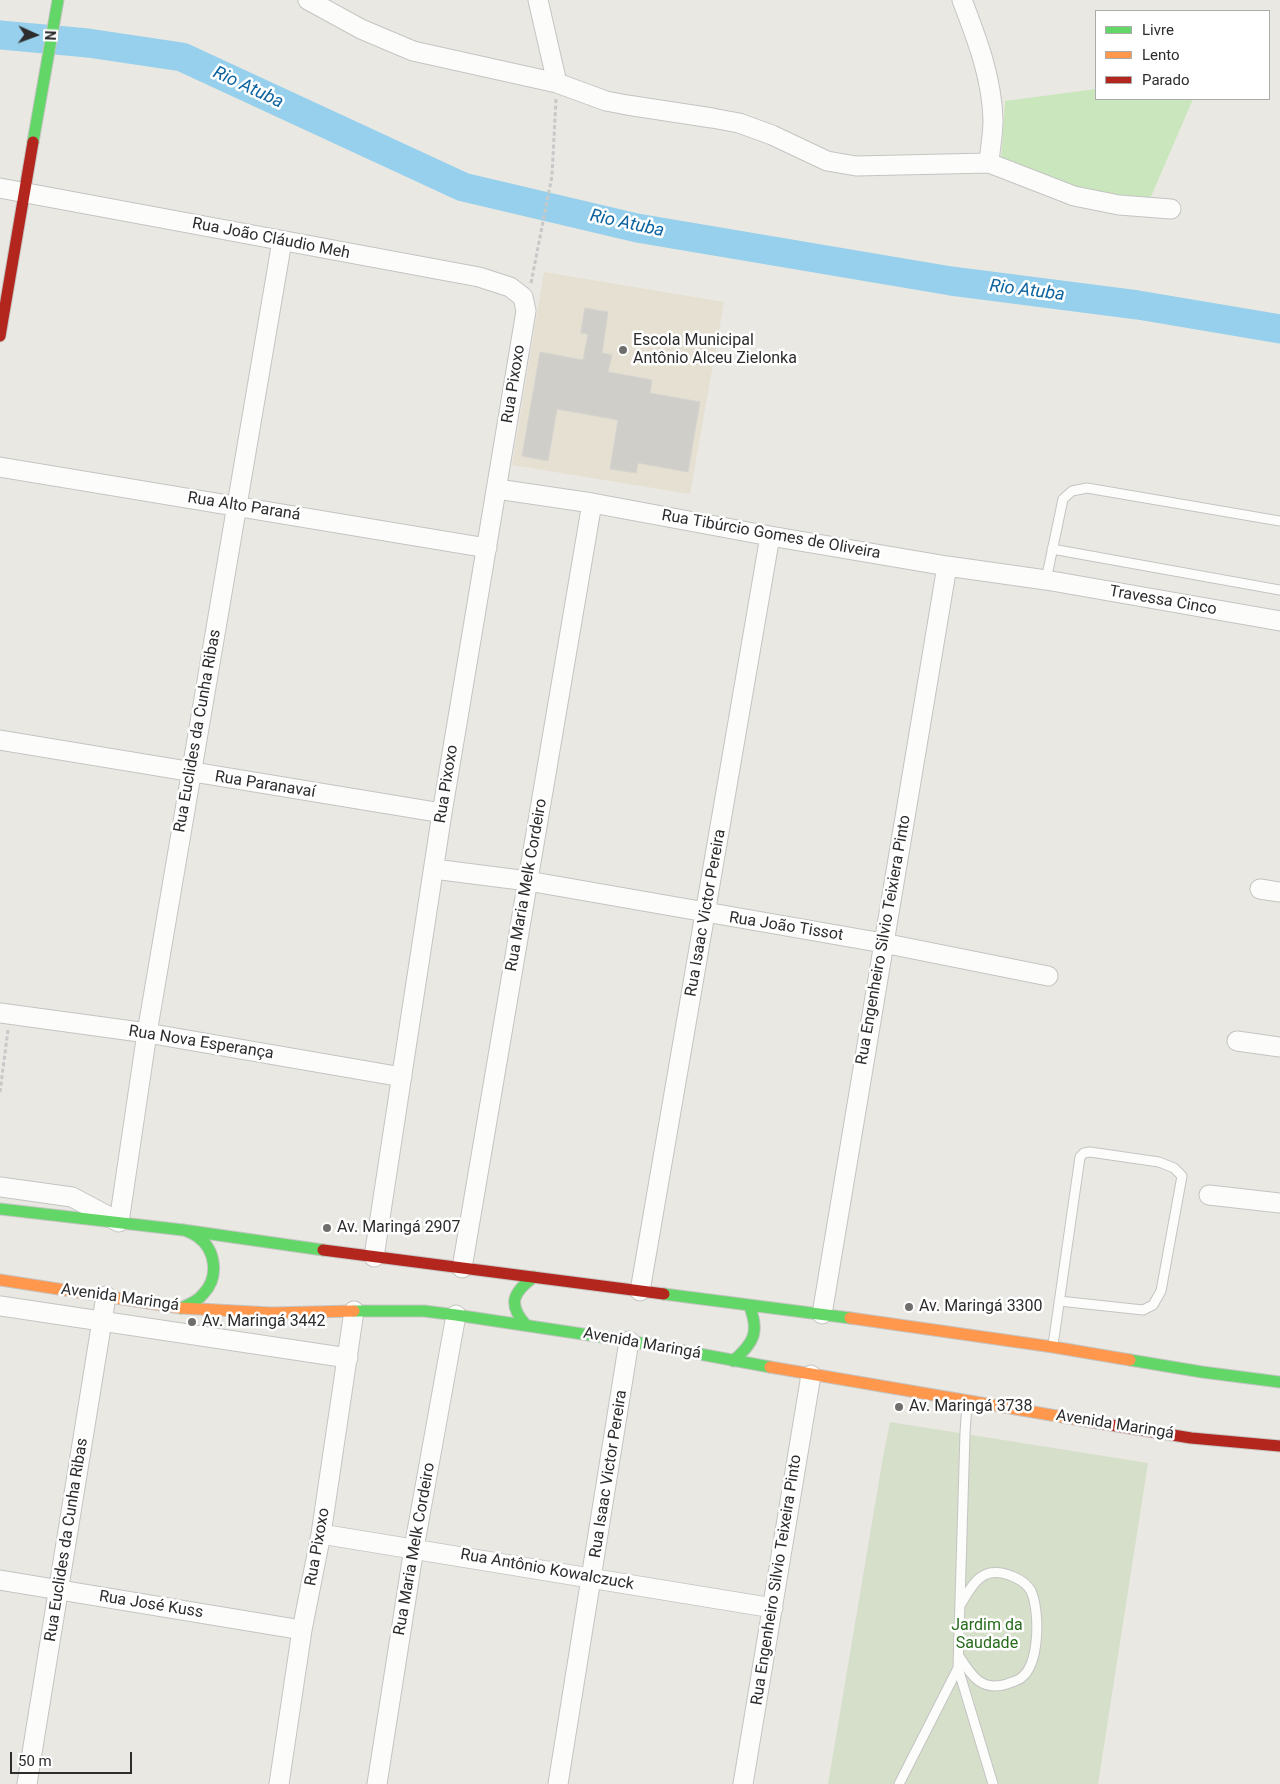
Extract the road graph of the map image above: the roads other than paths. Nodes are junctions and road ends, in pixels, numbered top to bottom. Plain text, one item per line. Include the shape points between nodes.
1 (308, 0) edge
2 (538, 0) edge
3 (962, 0) edge
4 (58, 3) edge
5 (557, 83) junction
6 (989, 163) junction
7 (0, 188) edge
8 (25, 192) junction
9 (1171, 208) dead end
10 (282, 241) junction
11 (526, 312) joint
12 (0, 336) edge
13 (0, 467) edge
14 (497, 489) junction
15 (592, 503) junction
16 (236, 506) junction
17 (1280, 521) edge
18 (770, 536) junction
19 (487, 548) junction
20 (1052, 549) junction
21 (947, 566) junction
22 (1046, 580) junction
23 (1280, 590) edge
24 (1280, 621) edge
25 (0, 740) edge
26 (192, 773) junction
27 (442, 813) junction
28 (434, 869) junction
29 (528, 882) junction
30 (1260, 889) dead end
31 (1280, 892) edge
32 (706, 913) junction
33 (883, 943) junction
34 (1048, 976) dead end
35 (5, 1014) edge
36 (147, 1033) junction
37 (1237, 1041) dead end
38 (1280, 1047) edge
39 (402, 1077) junction
40 (0, 1187) edge
41 (1209, 1195) dead end
42 (1280, 1203) edge
43 (0, 1209) edge
44 (119, 1222) junction
45 (183, 1230) junction
46 (374, 1257) junction
47 (462, 1268) junction
48 (534, 1278) junction
49 (0, 1280) edge
50 (640, 1290) junction
51 (106, 1296) junction
52 (1059, 1302) junction
53 (749, 1305) junction
54 (0, 1306) edge
55 (180, 1308) junction
56 (354, 1311) junction
57 (822, 1314) junction
58 (456, 1315) junction
59 (102, 1321) junction
60 (526, 1325) junction
61 (630, 1341) junction
62 (1053, 1347) junction
63 (348, 1358) junction
64 (734, 1361) junction
65 (811, 1375) junction
66 (1280, 1382) edge
67 (967, 1401) junction
68 (1280, 1446) edge
69 (321, 1534) junction
70 (414, 1548) junction
71 (592, 1578) junction
72 (0, 1580) edge
73 (59, 1590) junction
74 (960, 1605) junction
75 (773, 1608) junction
76 (302, 1630) junction
77 (959, 1656) junction
78 (958, 1668) junction
79 (27, 1784) edge
80 (279, 1784) edge
81 (377, 1784) edge
82 (558, 1784) edge
83 (743, 1784) edge
84 (899, 1784) edge
85 (993, 1784) edge

1 - 5 street via 361,29 413,51
2 - 5 street
3 - 6 street via 979,44 990,91 993,122
4 - 8 main road
5 - 6 street via 606,101 739,124 842,164
6 - 9 street via 1074,196 1119,205
7 - 8 street, Rua João Cláudio Meh
8 - 10 street, Rua João Cláudio Meh
8 - 12 main road
10 - 11 street, Rua João Cláudio Meh via 479,277 510,287 523,297
10 - 16 street, Rua Euclides da Cunha Ribas
11 - 14 street, Rua Pixoxo
13 - 16 street, Rua Alto Paraná
14 - 15 street, Rua Tibúrcio Gomes de Oliveira
14 - 19 street, Rua Pixoxo
15 - 18 street, Rua Tibúrcio Gomes de Oliveira
15 - 29 street, Rua Maria Melk Cordeiro
16 - 19 street, Rua Alto Paraná
16 - 26 street, Rua Euclides da Cunha Ribas
17 - 20 lane via 1087,488 1072,491 1063,499
18 - 21 street, Rua Tibúrcio Gomes de Oliveira
18 - 32 street, Rua Isaac Victor Pereira
19 - 27 street, Rua Pixoxo
20 - 22 lane
20 - 23 lane
21 - 22 street, Rua Tibúrcio Gomes de Oliveira
21 - 33 street, Rua Engenheiro Silvio Teixiera Pinto
22 - 24 street, Travessa Cinco
25 - 26 street, Rua Paranavaí
26 - 27 street, Rua Paranavaí
26 - 36 street, Rua Euclides da Cunha Ribas
27 - 28 street, Rua Pixoxo
28 - 29 street, Rua João Tissot
28 - 39 street, Rua Pixoxo
29 - 32 street, Rua João Tissot
29 - 47 street, Rua Maria Melk Cordeiro
30 - 31 street
32 - 33 street, Rua João Tissot
32 - 50 street, Rua Isaac Victor Pereira
33 - 34 street, Rua João Tissot
33 - 57 street, Rua Engenheiro Silvio Teixiera Pinto
35 - 36 street, Rua Nova Esperança
36 - 39 street, Rua Nova Esperança
36 - 44 street, Rua Euclides da Cunha Ribas
37 - 38 street
39 - 46 street, Rua Pixoxo
40 - 44 street via 72,1197
41 - 42 street
43 - 44 main road
44 - 45 main road
45 - 46 main road
45 - 55 main road via 207,1245 214,1272 205,1294 196,1302
46 - 47 main road
47 - 48 main road
48 - 50 main road
48 - 60 main road via 517,1292 514,1302 518,1317
49 - 51 main road, Avenida Maringá
50 - 53 main road
51 - 55 main road, Avenida Maringá
51 - 59 street, Rua Euclides da Cunha Ribas
52 - 52 lane via 1143,1310 1153,1305 1161,1292 1182,1176 1174,1168 1159,1162 1090,1152 1080,1156
52 - 62 lane
53 - 57 main road
53 - 64 main road via 756,1327 753,1342
54 - 59 street, Avenida Maringá
55 - 56 main road, Avenida Maringá via 272,1313
56 - 58 main road, Avenida Maringá
56 - 63 street, Rua Pixoxo
57 - 62 main road
58 - 60 main road, Avenida Maringá
58 - 70 street, Rua Maria Melk Cordeiro
59 - 63 street, Avenida Maringá
59 - 73 street, Rua Euclides da Cunha Ribas
60 - 61 main road, Avenida Maringá
61 - 64 main road, Avenida Maringá
61 - 71 street, Rua Isaac Victor Pereira
62 - 66 main road
63 - 69 street, Rua Pixoxo
64 - 65 main road, Avenida Maringá
65 - 67 main road, Avenida Maringá
65 - 75 street, Rua Engenheiro Silvio Teixeira Pinto
67 - 68 main road, Avenida Maringá via 1191,1438
67 - 74 lane
69 - 70 street, Rua Antônio Kowalczuck
69 - 76 street, Rua Pixoxo
70 - 71 street, Rua Antônio Kowalczuck
70 - 81 street, Rua Maria Melk Cordeiro
71 - 75 street, Rua Antônio Kowalczuck
71 - 82 street, Rua Isaac Victor Pereira
72 - 73 street, Rua José Kuss
73 - 76 street, Rua José Kuss
73 - 79 street, Rua Euclides da Cunha Ribas
74 - 77 lane
74 - 77 lane via 973,1583 994,1572 1022,1580 1030,1590 1037,1610 1035,1650 1030,1667 1020,1679 998,1687 982,1684
75 - 83 street, Rua Engenheiro Silvio Teixeira Pinto
76 - 80 street, Rua Pixoxo
77 - 78 lane
78 - 84 lane
78 - 85 lane

